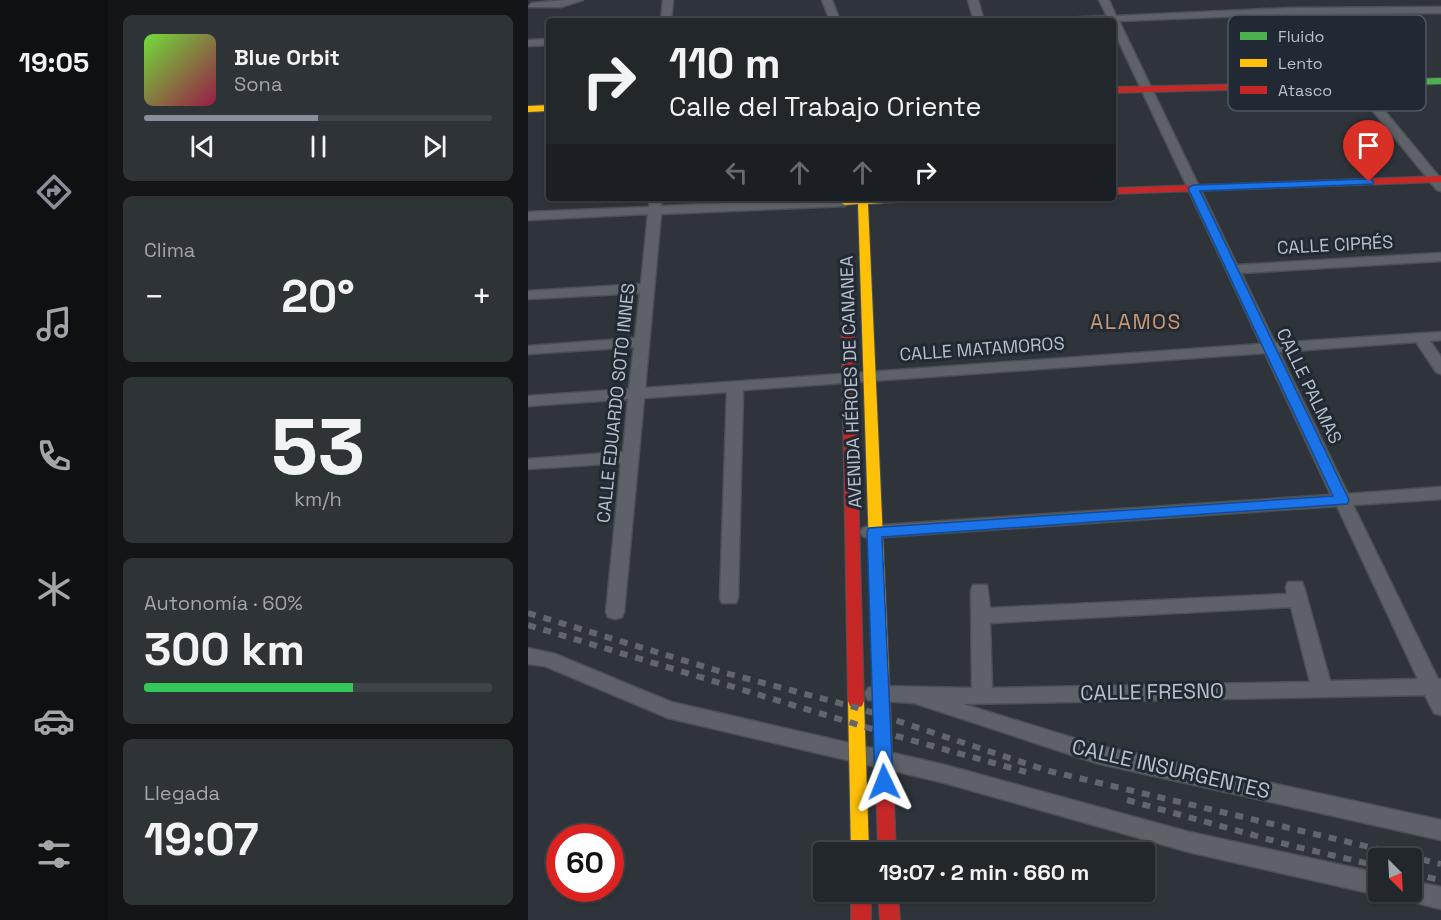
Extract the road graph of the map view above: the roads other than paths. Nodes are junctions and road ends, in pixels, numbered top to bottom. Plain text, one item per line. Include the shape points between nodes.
1 (579, 0) edge
2 (668, 0) edge
3 (827, 0) edge
4 (973, 0) edge
5 (1104, 0) edge
6 (1274, 0) edge
7 (532, 6) edge
8 (1441, 10) edge
9 (1286, 11) junction
10 (1290, 15) edge
11 (666, 18) edge
12 (834, 18) edge
13 (978, 18) edge
14 (1113, 18) joint
15 (1116, 24) edge
16 (546, 42) edge
17 (528, 43) edge
18 (1441, 74) edge
19 (1426, 75) edge
20 (1426, 81) edge
21 (1441, 81) edge
22 (1116, 82) edge
23 (1228, 83) edge
24 (1144, 85) junction
25 (1116, 90) edge
26 (546, 98) edge
27 (528, 99) edge
28 (546, 108) edge
29 (528, 109) edge
30 (1379, 111) edge
31 (1439, 182) edge
32 (1193, 188) junction
33 (1116, 191) edge
34 (863, 201) edge
35 (655, 204) edge
36 (845, 205) edge
37 (528, 216) edge
38 (1441, 257) edge
39 (1232, 269) junction
40 (847, 285) dead end
41 (647, 288) junction
42 (528, 295) edge
43 (1441, 336) edge
44 (1421, 338) junction
45 (641, 342) junction
46 (1269, 348) junction
47 (528, 350) edge
48 (1441, 369) edge
49 (869, 376) junction
50 (849, 379) junction
51 (735, 387) junction
52 (636, 394) junction
53 (528, 401) edge
54 (630, 457) junction
55 (528, 464) edge
56 (1441, 493) edge
57 (1342, 500) junction
58 (874, 532) junction
59 (853, 534) junction
60 (980, 590) dead end
61 (729, 598) dead end
62 (615, 612) dead end
63 (982, 616) junction
64 (528, 656) edge
65 (1436, 688) edge
66 (1322, 689) junction
67 (857, 693) junction
68 (880, 694) junction
69 (905, 694) junction
70 (982, 696) junction
71 (1441, 707) edge
72 (858, 756) junction
73 (883, 759) junction
74 (1441, 830) edge
75 (860, 842) edge
76 (887, 842) edge
77 (1368, 882) edge
78 (1422, 894) edge
79 (1441, 898) edge
80 (861, 902) edge
81 (889, 902) edge
82 (861, 920) edge
83 (890, 920) edge

1 - 7 street
2 - 11 street
3 - 12 street
4 - 13 street
5 - 14 street, CALLE PALMAS
6 - 9 street
8 - 9 street
9 - 10 street
9 - 14 street via 1186,11
15 - 24 street, CALLE PALMAS
16 - 17 street
18 - 19 main road
20 - 21 main road
22 - 24 main road
23 - 24 main road
24 - 25 main road
24 - 32 street, CALLE PALMAS
26 - 27 main road
28 - 29 main road
30 - 31 street
31 - 32 main road
32 - 33 main road
32 - 39 street, CALLE PALMAS
34 - 49 main road, AVENIDA HÉROES DE CANANEA
35 - 36 street
35 - 37 street
35 - 41 street, CALLE EDUARDO SOTO INNES
38 - 39 street, CALLE CIPRÉS
39 - 46 street, CALLE PALMAS
40 - 50 main road, AVENIDA HÉROES DE CANANEA
41 - 42 street
41 - 45 street, CALLE EDUARDO SOTO INNES
43 - 44 street, CALLE MATAMOROS
44 - 46 street, CALLE MATAMOROS
44 - 48 street
45 - 47 street
45 - 52 street, CALLE EDUARDO SOTO INNES
46 - 49 street, CALLE MATAMOROS
46 - 57 street, CALLE PALMAS
49 - 50 street, CALLE MATAMOROS
49 - 58 main road, AVENIDA HÉROES DE CANANEA
50 - 51 street, CALLE MATAMOROS
50 - 59 main road, AVENIDA HÉROES DE CANANEA
51 - 52 street, CALLE MATAMOROS
51 - 61 street
52 - 53 street, CALLE MATAMOROS
52 - 54 street, CALLE EDUARDO SOTO INNES
54 - 55 street
54 - 62 street, CALLE EDUARDO SOTO INNES
56 - 57 street
57 - 58 street
57 - 65 street, CALLE PALMAS
58 - 59 street
58 - 68 main road, AVENIDA HÉROES DE CANANEA
59 - 67 main road, AVENIDA HÉROES DE CANANEA
60 - 63 street
63 - 66 street via 1297,594
63 - 70 street
64 - 72 street via 548,659 668,710
65 - 66 street, CALLE FRESNO
65 - 71 street, CALLE PALMAS
66 - 70 street, CALLE FRESNO
67 - 68 street, CALLE FRESNO
67 - 72 main road, AVENIDA HÉROES DE CANANEA
68 - 69 street, CALLE FRESNO
68 - 73 main road, AVENIDA HÉROES DE CANANEA
69 - 70 street, CALLE FRESNO
69 - 74 street, CALLE INSURGENTES via 1096,754
72 - 73 street
72 - 75 main road, AVENIDA HÉROES DE CANANEA
73 - 76 main road, AVENIDA HÉROES DE CANANEA
73 - 77 street via 1189,842
78 - 79 street
80 - 82 main road
81 - 83 main road

